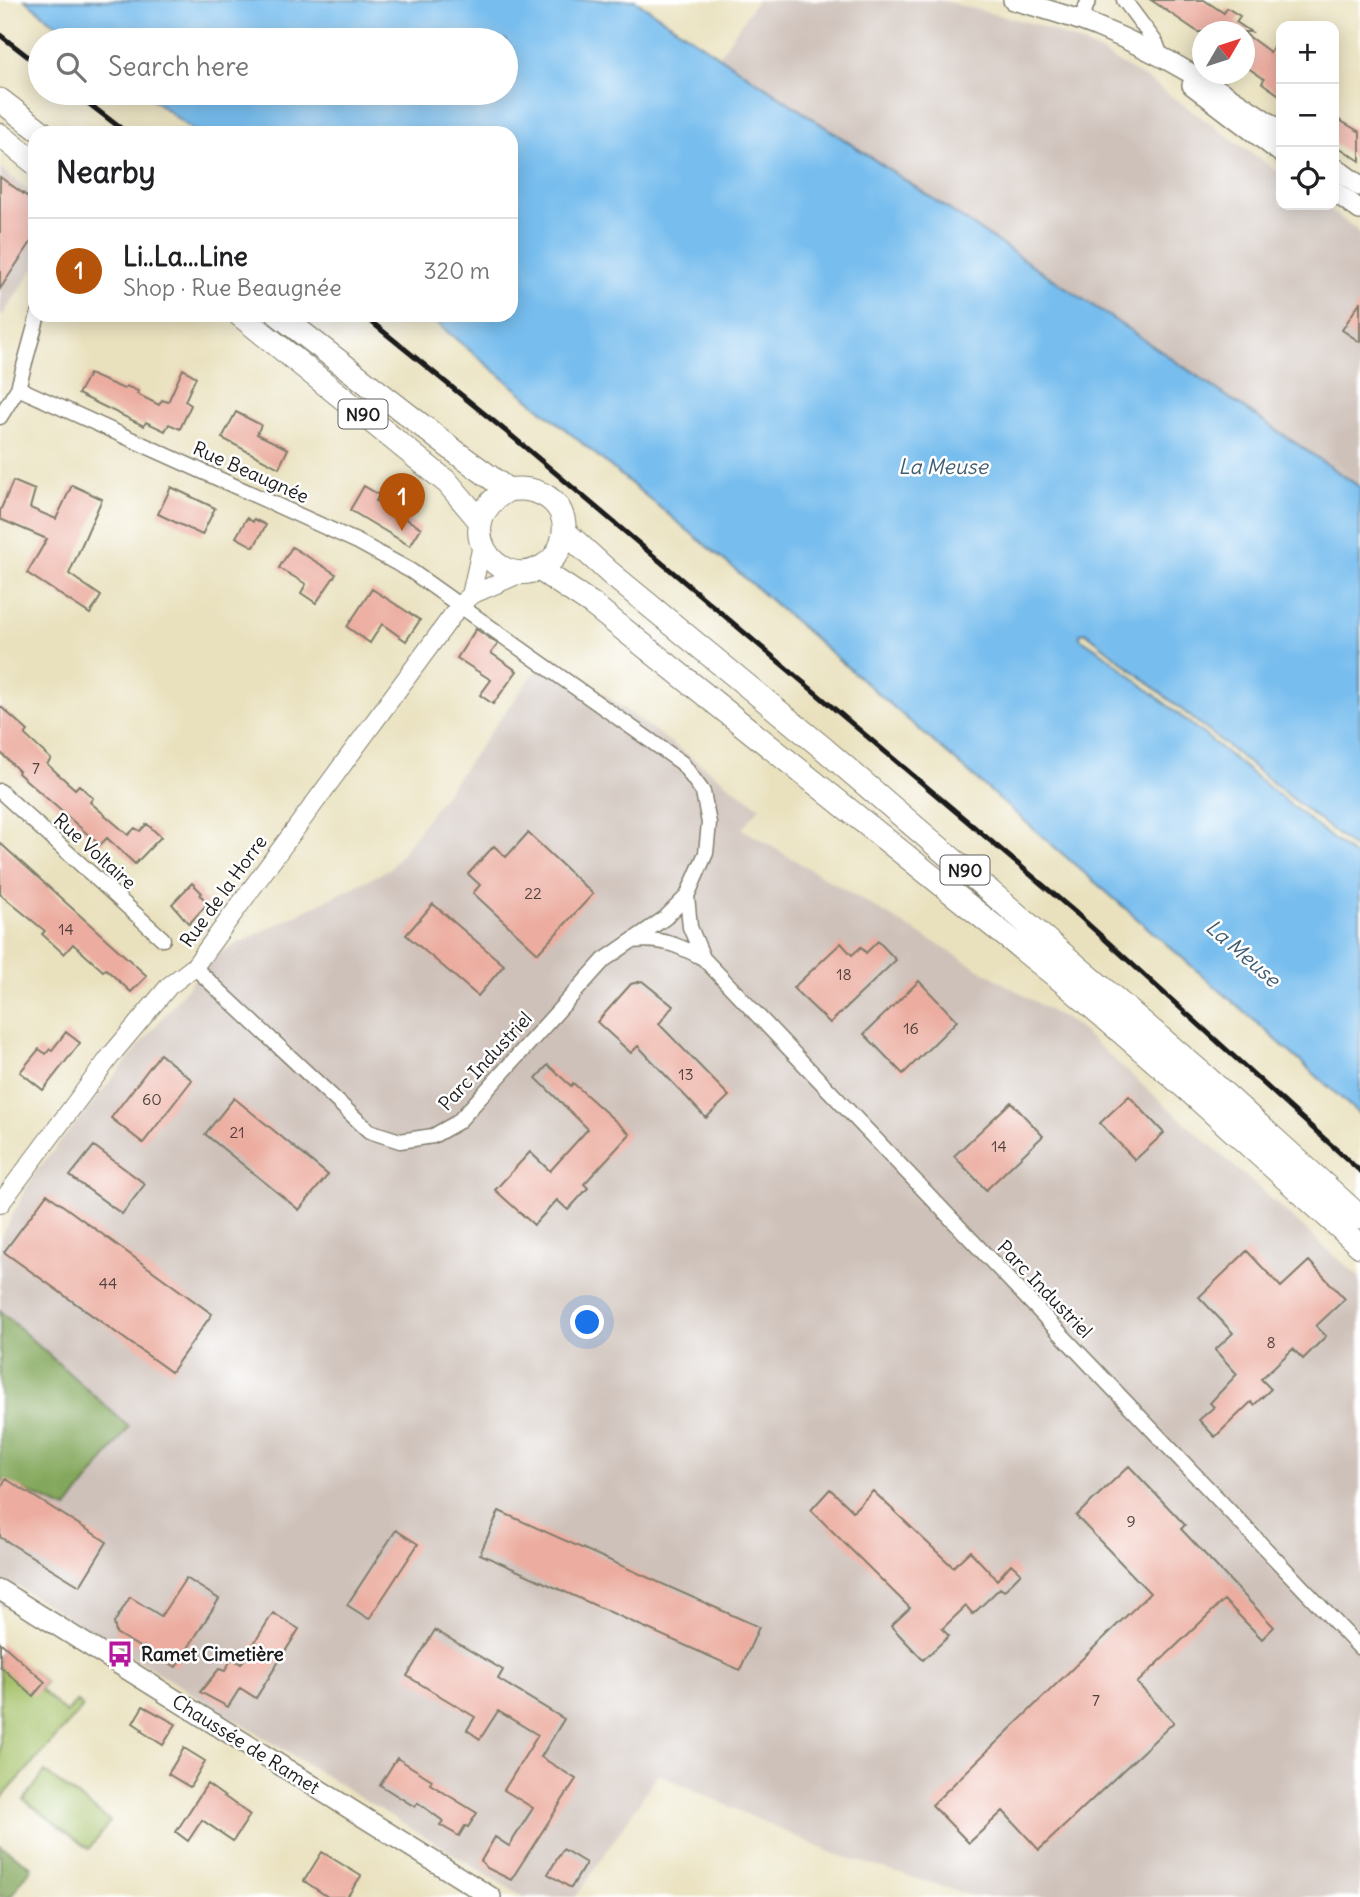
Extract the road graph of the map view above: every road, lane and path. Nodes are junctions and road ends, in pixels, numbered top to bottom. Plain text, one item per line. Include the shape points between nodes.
1 (1013, 0) edge
2 (1089, 0) edge
3 (1124, 0) edge
4 (1080, 20) junction
5 (1162, 59) junction
6 (0, 100) edge
7 (34, 126) edge
8 (1276, 128) edge
9 (0, 135) edge
10 (1276, 149) edge
11 (28, 157) edge
12 (1339, 171) edge
13 (1360, 186) edge
14 (1339, 195) edge
15 (1360, 210) edge
16 (36, 322) edge
17 (249, 322) edge
18 (288, 322) edge
19 (18, 388) junction
20 (0, 417) edge
21 (508, 489) junction
22 (480, 521) junction
23 (564, 531) junction
24 (482, 545) junction
25 (532, 570) junction
26 (465, 600) junction
27 (0, 791) edge
28 (687, 895) junction
29 (163, 939) dead end
30 (631, 941) junction
31 (703, 958) junction
32 (194, 967) junction
33 (0, 1204) edge
34 (1360, 1217) edge
35 (1360, 1246) edge
36 (0, 1590) edge
37 (1360, 1648) edge
38 (491, 1897) edge

1 - 4 main road
2 - 4 street
3 - 5 street via 1156,43
4 - 5 main road
5 - 8 main road
5 - 10 main road
6 - 7 highway
9 - 11 highway
12 - 13 main road
14 - 15 main road
16 - 19 street
17 - 22 highway, N90 via 448,483
18 - 21 highway, N90
19 - 20 street
19 - 26 street, Rue Beaugnée via 358,541
21 - 22 highway via 485,508
21 - 23 highway via 522,487 547,496 562,518
22 - 24 highway
23 - 25 highway via 557,553
23 - 34 highway, N90 via 1205,1076
24 - 25 highway via 496,564 509,571
24 - 26 street
25 - 26 street
25 - 35 highway, N90 via 592,604 1067,985
26 - 28 street, Parc Industriel via 682,764 703,792 709,823 706,853
26 - 32 street, Rue de la Horre
27 - 29 street, Rue Voltaire
28 - 30 street, Parc Industriel via 665,918
28 - 31 street, Parc Industriel via 690,927
30 - 31 street, Parc Industriel via 675,943
30 - 32 street, Parc Industriel via 604,960 458,1122 432,1136 400,1141 369,1130
31 - 37 street, Parc Industriel
32 - 33 street, Rue de la Horre via 169,986 112,1054
36 - 38 main road, Chaussée de Ramet

